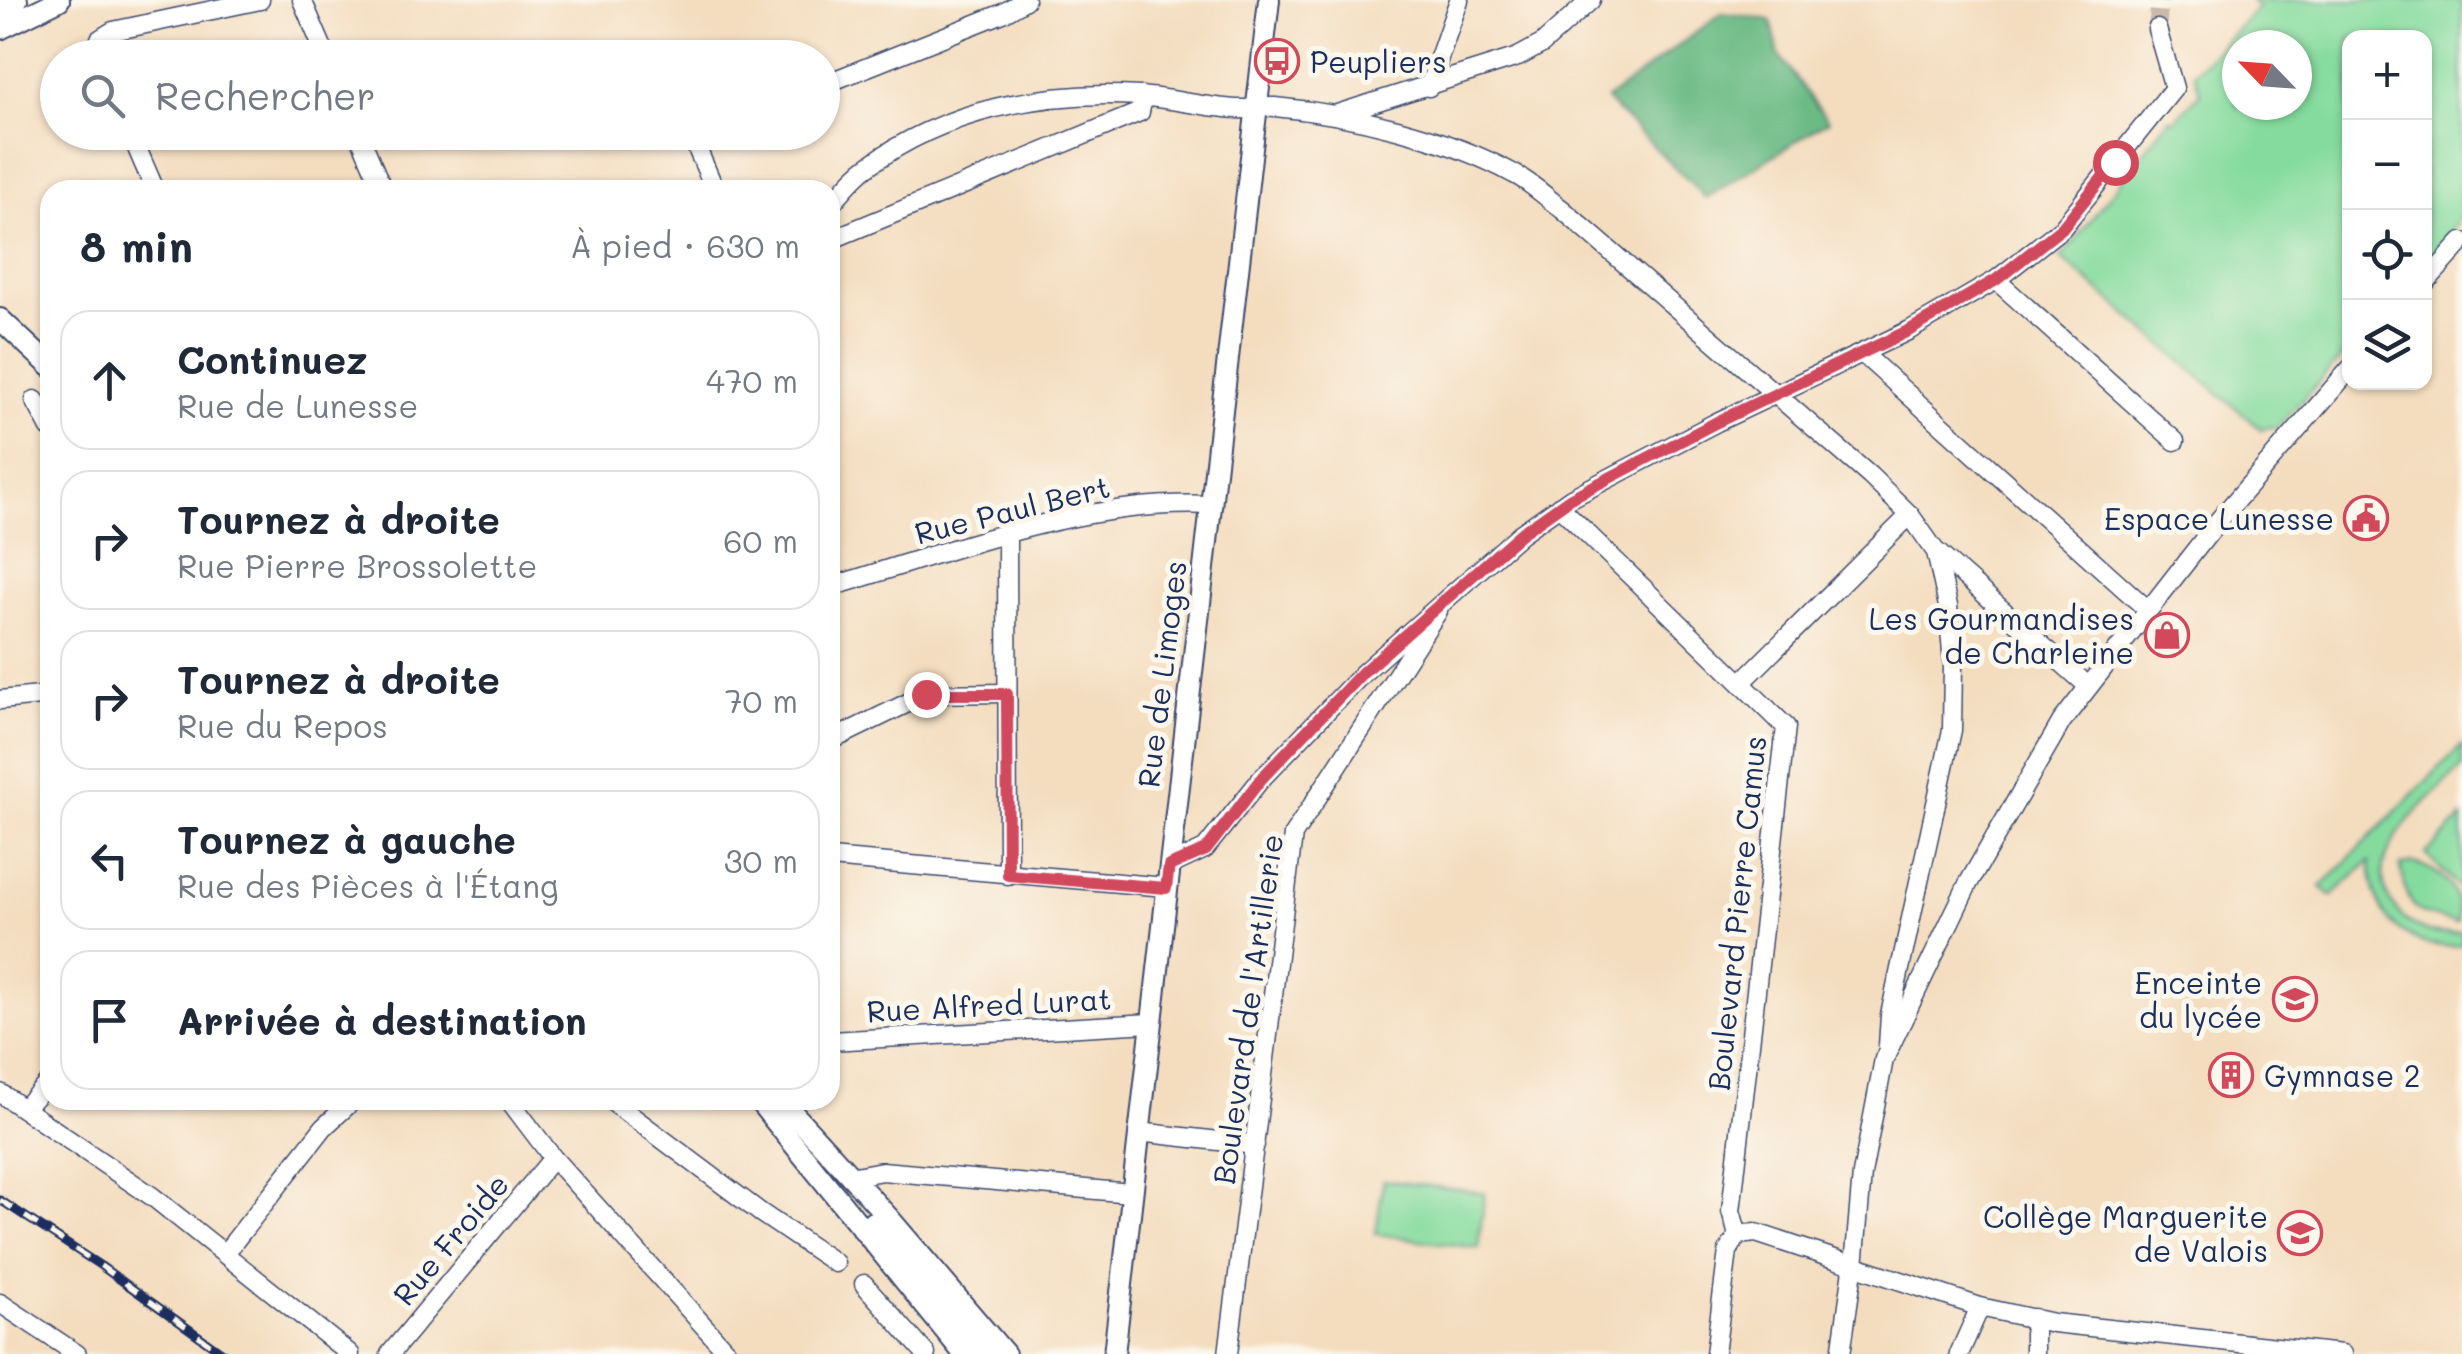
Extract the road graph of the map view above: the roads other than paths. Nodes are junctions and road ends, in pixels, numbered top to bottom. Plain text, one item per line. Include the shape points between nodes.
1 (17, 0) edge
2 (59, 0) edge
3 (260, 0) edge
4 (302, 0) edge
5 (1025, 0) edge
6 (1269, 0) edge
7 (1459, 0) edge
8 (1591, 0) edge
9 (0, 10) edge
10 (0, 29) edge
11 (2156, 29) tunnel mouth
12 (100, 40) edge
13 (319, 40) edge
14 (840, 78) edge
15 (1429, 87) junction
16 (1143, 96) junction
17 (1256, 108) junction
18 (1337, 114) junction
19 (138, 150) edge
20 (366, 150) edge
21 (698, 150) edge
22 (151, 180) edge
23 (379, 180) edge
24 (711, 180) edge
25 (840, 194) edge
26 (840, 236) edge
27 (2462, 242) edge
28 (2432, 275) edge
29 (1996, 280) junction
30 (0, 319) edge
31 (1862, 353) junction
32 (40, 357) edge
33 (2342, 378) edge
34 (1776, 395) junction
35 (35, 400) dead end
36 (40, 409) edge
37 (2176, 441) dead end
38 (1211, 505) junction
39 (1558, 506) junction
40 (1910, 515) junction
41 (1007, 535) junction
42 (1936, 552) junction
43 (840, 584) edge
44 (1450, 594) junction
45 (2148, 610) junction
46 (1741, 683) junction
47 (2088, 686) junction
48 (1007, 694) junction
49 (40, 696) edge
50 (0, 700) edge
51 (840, 735) edge
52 (840, 859) edge
53 (1169, 866) junction
54 (1008, 875) junction
55 (1166, 888) junction
56 (1151, 1023) junction
57 (840, 1040) edge
58 (1888, 1046) junction
59 (40, 1091) edge
60 (0, 1093) edge
61 (24, 1108) junction
62 (343, 1110) edge
63 (516, 1110) edge
64 (623, 1110) edge
65 (768, 1110) edge
66 (788, 1110) edge
67 (1138, 1132) junction
68 (1255, 1145) junction
69 (553, 1158) junction
70 (842, 1185) junction
71 (1131, 1193) junction
72 (1738, 1234) junction
73 (226, 1252) junction
74 (835, 1263) dead end
75 (1852, 1266) junction
76 (864, 1284) dead end
77 (0, 1302) edge
78 (1980, 1307) junction
79 (2034, 1318) junction
80 (2194, 1346) edge
81 (2286, 1351) edge
82 (77, 1354) edge
83 (350, 1354) edge
84 (390, 1354) edge
85 (730, 1354) edge
86 (926, 1354) edge
87 (964, 1354) edge
88 (986, 1354) edge
89 (1005, 1354) edge
90 (1114, 1354) edge
91 (1228, 1354) edge
92 (1715, 1354) edge
93 (1840, 1354) edge
94 (1959, 1354) edge
95 (2034, 1354) edge
96 (2342, 1354) edge

1 - 9 main road
2 - 10 main road
3 - 12 street via 113,31
4 - 13 street
5 - 14 street
6 - 17 main road, Rue de Limoges
7 - 15 street
8 - 15 street via 1518,57
11 - 29 street via 2174,88 2062,228
15 - 18 street
16 - 17 street
16 - 25 street via 1078,94 945,123 904,142
16 - 26 street via 1140,112
17 - 18 street
17 - 38 main road, Rue de Limoges
18 - 34 street via 1407,132 1516,174
19 - 22 street
20 - 23 street
21 - 24 street
27 - 28 street
29 - 31 street
29 - 37 street
30 - 32 main road
31 - 34 street
31 - 45 street
33 - 45 street
34 - 39 street
34 - 40 street
35 - 36 street
38 - 41 street, Rue Paul Bert via 1146,504
38 - 53 main road, Rue de Limoges
39 - 44 street
39 - 46 street, Boulevard Pierre Camus
40 - 42 street
40 - 46 street
41 - 43 street, Rue Paul Bert
41 - 48 street
42 - 47 street
42 - 58 street via 1948,606 1952,730
44 - 53 street via 1363,672 1261,779 1206,850
44 - 68 street, Boulevard de l'Artillerie via 1294,834
45 - 47 street
46 - 72 street, Boulevard Pierre Camus via 1786,727 1731,1211
47 - 58 street via 1968,884
48 - 51 street via 926,694
48 - 54 street
49 - 50 street
52 - 54 street
53 - 55 main road, Rue de Limoges
54 - 55 street
55 - 56 main road, Rue de Limoges
56 - 57 street, Rue Alfred Lurat
56 - 67 main road, Rue de Limoges
58 - 75 street
59 - 61 street
60 - 61 street
61 - 73 street
62 - 73 street
63 - 69 street
64 - 74 street
65 - 70 main road
66 - 70 main road
67 - 68 street
67 - 71 main road, Rue de Limoges
68 - 91 street, Boulevard de l'Artillerie
69 - 84 street, Rue Froide
69 - 85 street
70 - 71 street via 882,1171
70 - 87 main road
70 - 88 main road
70 - 89 main road
71 - 90 main road, Rue de Limoges
72 - 75 street via 1756,1233
72 - 92 street, Boulevard Pierre Camus via 1728,1251
73 - 83 street
75 - 78 street
75 - 93 street
76 - 86 street
77 - 82 street
78 - 79 street
78 - 94 street
79 - 80 street
79 - 95 street
80 - 81 street
81 - 96 street

